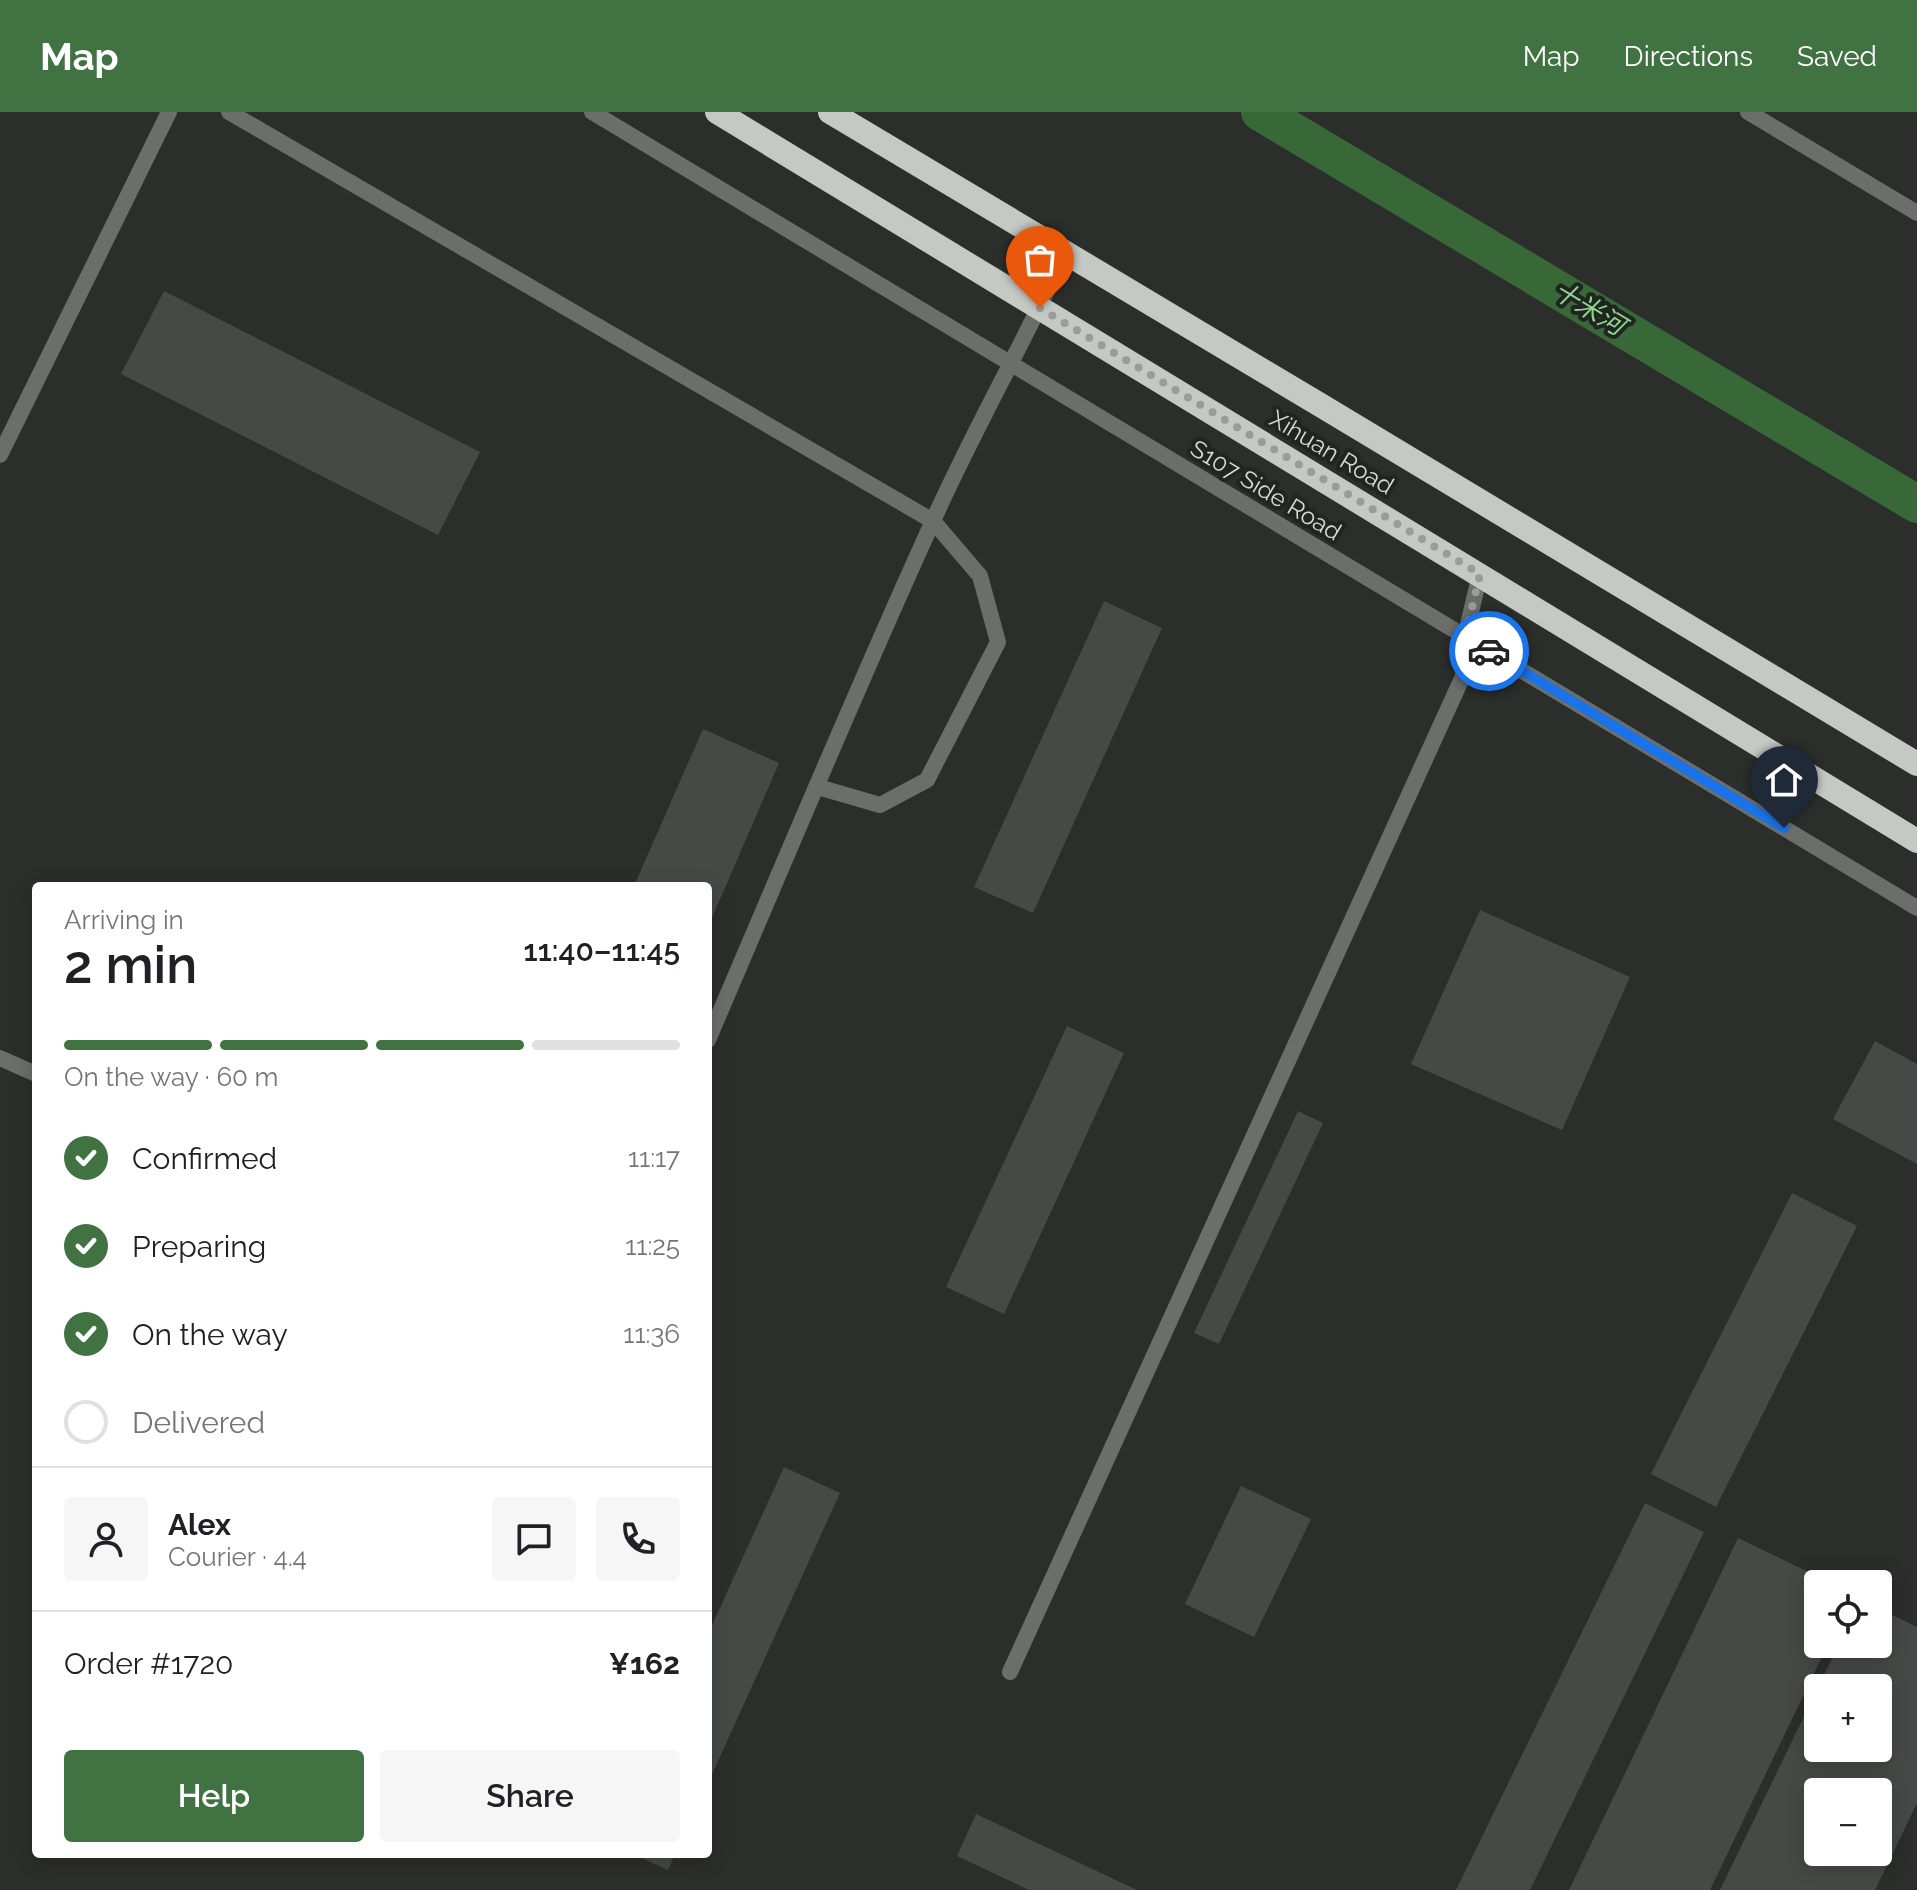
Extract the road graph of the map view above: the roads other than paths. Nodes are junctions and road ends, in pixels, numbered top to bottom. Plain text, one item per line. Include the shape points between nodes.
1 (169, 112) edge
2 (229, 112) edge
3 (592, 112) edge
4 (717, 112) edge
5 (830, 112) edge
6 (1748, 112) edge
7 (1917, 213) edge
8 (1066, 251) junction
9 (1040, 308) junction
10 (1010, 364) junction
11 (0, 455) edge
12 (933, 521) junction
13 (1480, 574) junction
14 (1465, 637) junction
15 (1917, 764) edge
16 (818, 787) junction
17 (1917, 841) edge
18 (1917, 908) edge
19 (712, 1031) edge
20 (0, 1058) edge
21 (32, 1072) edge
22 (1010, 1672) dead end

1 - 11 street
2 - 12 street
3 - 10 street, S107 Side Road
4 - 9 highway, Xihuan Road
5 - 8 highway, Xihuan Road
6 - 7 street
8 - 9 street
8 - 15 highway, Xihuan Road
9 - 10 street
9 - 13 highway, Xihuan Road
10 - 12 street
10 - 14 street, S107 Side Road
12 - 16 street
12 - 16 street via 980,576 998,642 927,780 880,805
13 - 14 street
13 - 17 highway, Xihuan Road
14 - 18 street, S107 Side Road
14 - 22 street via 1463,676
16 - 19 street
20 - 21 street

